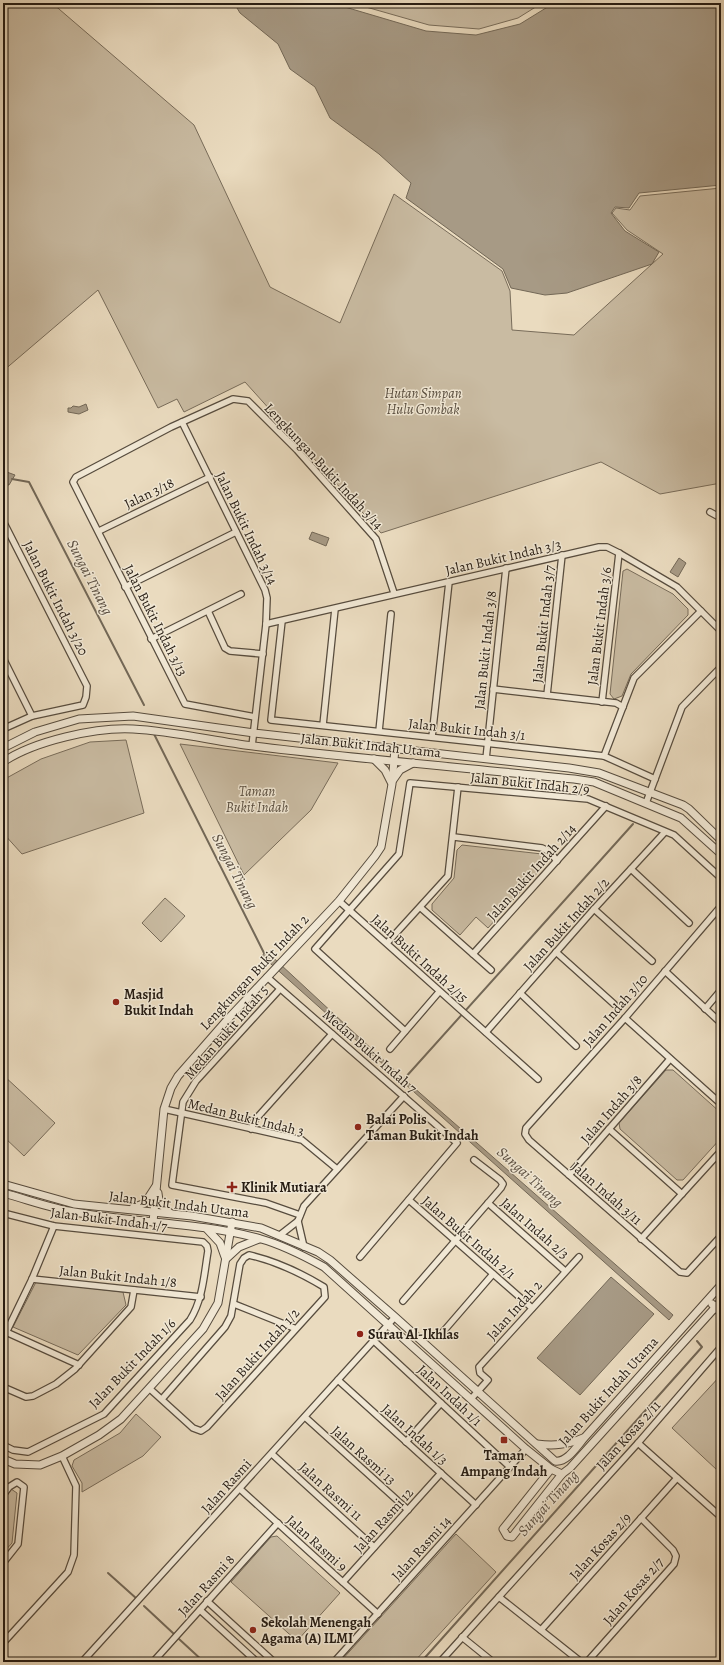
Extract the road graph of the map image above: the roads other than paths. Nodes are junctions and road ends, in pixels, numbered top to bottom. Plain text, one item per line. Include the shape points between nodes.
1 (182, 422) junction
2 (210, 477) junction
3 (73, 482) joint
4 (710, 512) dead end
5 (721, 518) edge
6 (3, 522) edge
7 (99, 531) junction
8 (236, 532) junction
9 (619, 553) junction
10 (562, 555) junction
11 (506, 568) junction
12 (449, 582) junction
13 (125, 587) junction
14 (241, 594) dead end
15 (394, 594) junction
16 (335, 609) junction
17 (208, 611) junction
18 (701, 611) junction
19 (391, 614) dead end
20 (282, 621) junction
21 (266, 624) junction
22 (721, 631) edge
23 (151, 639) junction
24 (263, 654) junction
25 (3, 658) edge
26 (721, 667) edge
27 (493, 689) junction
28 (547, 695) junction
29 (602, 702) junction
30 (623, 707) junction
31 (32, 716) junction
32 (256, 717) junction
33 (323, 725) junction
34 (3, 729) edge
35 (379, 731) junction
36 (254, 733) junction
37 (432, 737) junction
38 (488, 743) junction
39 (252, 746) junction
40 (3, 748) edge
41 (395, 748) junction
42 (604, 756) junction
43 (373, 758) junction
44 (486, 758) junction
45 (394, 760) junction
46 (3, 762) edge
47 (413, 762) junction
48 (654, 779) junction
49 (392, 784) junction
50 (458, 787) junction
51 (649, 793) junction
52 (646, 803) junction
53 (606, 806) junction
54 (665, 832) junction
55 (454, 837) junction
56 (721, 840) edge
57 (721, 854) edge
58 (557, 861) junction
59 (631, 869) junction
60 (721, 878) edge
61 (339, 901) junction
62 (721, 906) edge
63 (421, 908) junction
64 (594, 909) junction
65 (349, 911) junction
66 (689, 923) dead end
67 (387, 943) junction
68 (556, 952) junction
69 (473, 954) junction
70 (652, 961) dead end
71 (491, 970) dead end
72 (665, 971) junction
73 (267, 977) junction
74 (280, 988) junction
75 (721, 990) edge
76 (439, 992) junction
77 (520, 993) junction
78 (614, 1004) dead end
79 (705, 1009) junction
80 (625, 1018) junction
81 (721, 1023) edge
82 (406, 1031) junction
83 (486, 1032) junction
84 (332, 1034) junction
85 (576, 1046) dead end
86 (390, 1049) dead end
87 (670, 1058) junction
88 (538, 1079) dead end
89 (404, 1096) junction
90 (721, 1104) edge
91 (164, 1109) junction
92 (182, 1113) junction
93 (526, 1128) joint
94 (251, 1129) junction
95 (609, 1129) junction
96 (457, 1143) joint
97 (721, 1151) edge
98 (474, 1160) dead end
99 (337, 1169) junction
100 (569, 1175) junction
101 (157, 1183) junction
102 (3, 1184) edge
103 (3, 1193) edge
104 (682, 1194) junction
105 (409, 1200) junction
106 (488, 1203) junction
107 (129, 1209) junction
108 (154, 1212) junction
109 (3, 1213) edge
110 (170, 1213) junction
111 (299, 1218) junction
112 (153, 1222) junction
113 (232, 1222) junction
114 (54, 1226) junction
115 (207, 1228) junction
116 (231, 1233) junction
117 (280, 1235) junction
118 (721, 1236) edge
119 (260, 1238) junction
120 (641, 1239) junction
121 (455, 1241) junction
122 (304, 1247) junction
123 (208, 1251) joint
124 (360, 1257) dead end
125 (579, 1257) dead end
126 (226, 1259) junction
127 (565, 1271) junction
128 (493, 1274) junction
129 (32, 1279) junction
130 (721, 1285) edge
131 (134, 1290) junction
132 (200, 1298) junction
133 (708, 1300) junction
134 (403, 1301) dead end
135 (721, 1301) edge
136 (234, 1304) junction
137 (715, 1307) junction
138 (532, 1308) junction
139 (721, 1313) edge
140 (396, 1317) junction
141 (388, 1325) junction
142 (294, 1328) junction
143 (6, 1332) junction
144 (442, 1333) dead end
145 (3, 1339) edge
146 (374, 1341) junction
147 (721, 1347) edge
148 (79, 1365) junction
149 (338, 1380) junction
150 (3, 1387) edge
151 (150, 1389) junction
152 (477, 1392) junction
153 (162, 1399) junction
154 (471, 1399) junction
155 (441, 1403) junction
156 (305, 1417) junction
157 (585, 1437) junction
158 (406, 1442) junction
159 (638, 1443) junction
160 (536, 1444) junction
161 (3, 1445) edge
162 (526, 1449) junction
163 (272, 1454) junction
164 (62, 1456) junction
165 (3, 1459) edge
166 (510, 1467) junction
167 (551, 1469) junction
168 (441, 1473) junction
169 (562, 1474) junction
170 (677, 1478) junction
171 (240, 1489) junction
172 (3, 1496) edge
173 (476, 1505) junction
174 (408, 1510) junction
175 (721, 1517) edge
176 (641, 1518) junction
177 (278, 1523) junction
178 (374, 1547) junction
179 (3, 1563) edge
180 (342, 1582) junction
181 (499, 1597) junction
182 (207, 1601) junction
183 (200, 1610) junction
184 (378, 1614) junction
185 (541, 1630) junction
186 (462, 1637) junction
187 (3, 1643) edge
188 (82, 1662) edge
189 (153, 1662) edge
190 (257, 1662) edge
191 (274, 1662) edge
192 (334, 1662) edge
193 (440, 1662) edge
194 (493, 1662) edge
195 (581, 1662) edge
196 (588, 1662) edge

1 - 2 street, Jalan Bukit Indah 3/14
1 - 3 street, Lengkungan Bukit Indah 3/14 via 76,476
1 - 15 street, Lengkungan Bukit Indah 3/14 via 233,398 248,401 297,450 376,539
2 - 7 street, Jalan 3/18
2 - 8 street, Jalan Bukit Indah 3/14
3 - 7 street, Jalan Bukit Indah 3/13
4 - 5 street
6 - 31 street, Jalan Bukit Indah 3/20 via 87,686 83,705
7 - 13 street, Jalan Bukit Indah 3/13
8 - 13 street
8 - 21 street, Jalan Bukit Indah 3/14 via 265,590
9 - 10 street, Jalan Bukit Indah 3/3 via 607,547 599,547
9 - 18 street, Jalan Bukit Indah 3/3 via 677,587
9 - 29 street, Jalan Bukit Indah 3/6
10 - 11 street, Jalan Bukit Indah 3/3
10 - 28 street, Jalan Bukit Indah 3/7
11 - 12 street, Jalan Bukit Indah 3/3
11 - 27 street, Jalan Bukit Indah 3/8
12 - 15 street, Jalan Bukit Indah 3/3
12 - 37 street
13 - 23 street, Jalan Bukit Indah 3/13
14 - 17 street
15 - 16 street, Jalan Bukit Indah 3/3
16 - 20 street, Jalan Bukit Indah 3/3
16 - 33 street
17 - 23 street
17 - 24 street via 225,648 230,651
18 - 22 street, Jalan Bukit Indah 3/3
18 - 30 street via 634,678
19 - 35 street
20 - 21 street, Jalan Bukit Indah 3/3
20 - 33 street, Jalan Bukit Indah 3/1 via 271,720
21 - 24 street, Jalan Bukit Indah 3/14
23 - 32 street, Jalan Bukit Indah 3/13 via 185,704
24 - 32 street, Jalan Bukit Indah 3/14
25 - 31 street
26 - 48 street via 682,707
27 - 28 street
27 - 38 street, Jalan Bukit Indah 3/8
28 - 29 street
29 - 30 street via 616,703
30 - 42 street
31 - 34 street
32 - 36 street, Jalan Bukit Indah 3/14
33 - 35 street, Jalan Bukit Indah 3/1
35 - 37 street, Jalan Bukit Indah 3/1
36 - 39 street, Jalan Bukit Indah 3/14
36 - 40 street, Jalan Bukit Indah Utama via 133,716 79,719 35,732
36 - 41 street, Jalan Bukit Indah Utama
37 - 38 street, Jalan Bukit Indah 3/1
38 - 42 street, Jalan Bukit Indah 3/1
38 - 44 street, Jalan Bukit Indah 3/8
39 - 43 street, Jalan Bukit Indah Utama
39 - 46 street, Jalan Bukit Indah Utama via 133,728 76,734 38,746
41 - 44 street, Jalan Bukit Indah Utama
41 - 45 street, Lengkungan Bukit Indah 2
42 - 48 street, Jalan Bukit Indah 3/1
43 - 45 street, Jalan Bukit Indah Utama
43 - 49 street via 385,770
44 - 51 street, Jalan Bukit Indah Utama via 599,773
45 - 47 street, Jalan Bukit Indah Utama
45 - 49 street, Lengkungan Bukit Indah 2
47 - 49 street via 400,770
47 - 52 street, Jalan Bukit Indah Utama via 594,782
48 - 51 street
49 - 61 street, Lengkungan Bukit Indah 2 via 381,847
50 - 53 street, Jalan Bukit Indah 2/9 via 588,799
50 - 55 street
50 - 65 street, Jalan Bukit Indah 2/9 via 410,783 400,854
51 - 52 street
51 - 56 street, Jalan Bukit Indah Utama via 686,807
52 - 57 street, Jalan Bukit Indah Utama via 681,818
53 - 54 street, Jalan Bukit Indah 2/9
53 - 58 street, Jalan Bukit Indah 2/14
54 - 59 street, Jalan Bukit Indah 2/2
54 - 60 street, Jalan Bukit Indah 2/9 via 674,835
55 - 58 street via 542,848 550,852
55 - 63 street via 448,876
58 - 69 street, Jalan Bukit Indah 2/14
59 - 64 street, Jalan Bukit Indah 2/2
59 - 66 street
61 - 65 street, Jalan Bukit Indah 2/15
61 - 73 street, Lengkungan Bukit Indah 2
62 - 72 street, Jalan Indah 3/10
63 - 67 street
63 - 69 street
64 - 68 street, Jalan Bukit Indah 2/2
64 - 70 street
65 - 67 street, Jalan Bukit Indah 2/15
65 - 82 street via 315,949
67 - 76 street, Jalan Bukit Indah 2/15
68 - 77 street, Jalan Bukit Indah 2/2
68 - 78 street
69 - 71 street
72 - 79 street
72 - 80 street, Jalan Indah 3/10
73 - 74 street, Medan Bukit Indah 7
73 - 91 street, Lengkungan Bukit Indah 2 via 178,1076
74 - 84 street, Medan Bukit Indah 7
74 - 92 street, Medan Bukit Indah 5 via 196,1081 183,1102
75 - 79 street
76 - 82 street
76 - 83 street, Jalan Bukit Indah 2/15
77 - 83 street, Jalan Bukit Indah 2/2
77 - 85 street
79 - 81 street
80 - 87 street
80 - 93 street, Jalan Indah 3/10
82 - 86 street
83 - 88 street, Jalan Bukit Indah 2/15
84 - 89 street, Medan Bukit Indah 7
84 - 94 street via 255,1120
87 - 90 street
87 - 95 street, Jalan Indah 3/8
89 - 96 street, Medan Bukit Indah 7
89 - 99 street
91 - 92 street, Medan Bukit Indah 3
91 - 101 street, Lengkungan Bukit Indah 2
92 - 94 street, Medan Bukit Indah 3
92 - 111 street, Medan Bukit Indah 5 via 172,1185 266,1203
93 - 100 street, Jalan Indah 3/11 via 525,1134 529,1140
94 - 99 street, Medan Bukit Indah 3 via 302,1140
95 - 100 street, Jalan Indah 3/8
95 - 104 street
96 - 105 street, Jalan Bukit Indah 2/1
97 - 104 street
98 - 106 street via 503,1184
99 - 111 street via 304,1206
100 - 120 street, Jalan Indah 3/11
101 - 107 street via 145,1203
101 - 108 street, Lengkungan Bukit Indah 2
101 - 110 street via 158,1198 163,1208
102 - 107 street, Jalan Bukit Indah Utama via 74,1204
103 - 112 street, Jalan Bukit Indah Utama via 71,1212
104 - 120 street
105 - 121 street, Jalan Bukit Indah 2/1
105 - 124 street, Jalan Bukit Indah 2/1
106 - 121 street
106 - 127 street, Jalan Indah 2/3
107 - 108 street, Jalan Bukit Indah Utama
108 - 110 street, Jalan Bukit Indah Utama
108 - 112 street, Lengkungan Bukit Indah 2
109 - 114 street, Jalan Bukit Indah 1/7
110 - 113 street, Jalan Bukit Indah Utama
111 - 117 street
111 - 122 street
112 - 115 street, Jalan Bukit Indah Utama
113 - 116 street
113 - 117 street, Jalan Bukit Indah Utama
114 - 123 street, Jalan Bukit Indah 1/7 via 203,1242
114 - 129 street
115 - 116 street, Jalan Bukit Indah Utama
115 - 126 street via 220,1242
116 - 119 street, Jalan Bukit Indah Utama
116 - 126 street
117 - 122 street, Jalan Bukit Indah Utama
118 - 120 street, Jalan Indah 3/11 via 687,1273 680,1272
119 - 126 street via 239,1247
119 - 141 street, Jalan Bukit Indah Utama via 301,1254 324,1267
121 - 128 street, Jalan Bukit Indah 2/1
121 - 134 street
122 - 140 street, Jalan Bukit Indah Utama via 330,1260
123 - 132 street, Jalan Bukit Indah 1/6
125 - 127 street, Jalan Indah 2
126 - 151 street via 218,1303 203,1329
127 - 138 street, Jalan Indah 2
128 - 138 street, Jalan Bukit Indah 2/1
128 - 144 street
129 - 131 street, Jalan Bukit Indah 1/8
129 - 143 street
130 - 133 street, Jalan Bukit Indah Utama
131 - 132 street, Jalan Bukit Indah 1/8
131 - 148 street via 131,1307
132 - 161 street, Jalan Bukit Indah 1/6 via 190,1320 104,1414 28,1452 13,1450
133 - 137 street
133 - 157 street, Jalan Bukit Indah Utama
135 - 137 street, Jalan Bukit Indah Utama
136 - 142 street
136 - 142 street, Jalan Bukit Indah 1/2 via 240,1264 244,1258 249,1255 266,1259 324,1287 324,1297
136 - 153 street via 225,1327
137 - 139 street
137 - 169 street, Jalan Bukit Indah Utama
138 - 152 street, Jalan Indah 2 via 479,1367 480,1373 488,1380
140 - 141 street, Jalan Rasmi
140 - 152 street, Jalan Bukit Indah Utama
141 - 146 street, Jalan Rasmi
141 - 154 street, Jalan Bukit Indah Utama
142 - 153 street, Jalan Bukit Indah 1/2 via 201,1431 193,1428
143 - 145 street
143 - 148 street
146 - 149 street, Jalan Rasmi
146 - 155 street, Jalan Indah 1/1
147 - 159 street, Jalan Kosas 2/11
148 - 150 street via 56,1384 33,1396 26,1397
149 - 156 street, Jalan Rasmi
149 - 158 street, Jalan Indah 1/3
151 - 153 street
151 - 164 street via 116,1424
152 - 154 street
152 - 160 street, Jalan Bukit Indah Utama
154 - 162 street, Jalan Bukit Indah Utama
155 - 158 street
155 - 166 street, Jalan Indah 1/1
156 - 163 street, Jalan Rasmi
156 - 174 street, Jalan Rasmi 13
157 - 160 street via 568,1445
157 - 160 street, Jalan Bukit Indah Utama via 560,1462
158 - 168 street, Jalan Indah 1/3
159 - 170 street
159 - 181 street, Jalan Kosas 2/11
162 - 166 street, Jalan Rasmi 14
162 - 167 street, Jalan Bukit Indah Utama
163 - 171 street, Jalan Rasmi
163 - 178 street, Jalan Rasmi 11
164 - 165 street via 40,1465 14,1464
164 - 187 street via 76,1486 74,1555 68,1572
166 - 173 street, Jalan Rasmi 14
167 - 169 street, Jalan Bukit Indah Utama
167 - 169 street, Jalan Bukit Indah Utama via 503,1529 507,1536 512,1537
168 - 173 street, Jalan Indah 1/3
168 - 174 street, Jalan Rasmi 12
170 - 175 street
170 - 176 street, Jalan Kosas 2/9
171 - 177 street, Jalan Rasmi 9
171 - 188 street, Jalan Rasmi
172 - 179 street via 9,1487 17,1482 24,1487 18,1544
173 - 184 street, Jalan Rasmi 14
174 - 178 street, Jalan Rasmi 12
176 - 185 street, Jalan Kosas 2/9
176 - 196 street, Jalan Kosas 2/7 via 673,1550 676,1556 674,1564
177 - 180 street, Jalan Rasmi 9
177 - 182 street, Jalan Rasmi 8
178 - 180 street, Jalan Rasmi 12
180 - 184 street, Jalan Rasmi 9
181 - 185 street
181 - 186 street, Jalan Kosas 2/11
182 - 183 street, Jalan Rasmi 8
182 - 191 street
183 - 189 street, Jalan Rasmi 8
183 - 190 street
184 - 192 street, Jalan Rasmi 14
185 - 195 street
186 - 193 street, Jalan Kosas 2/11
186 - 194 street

